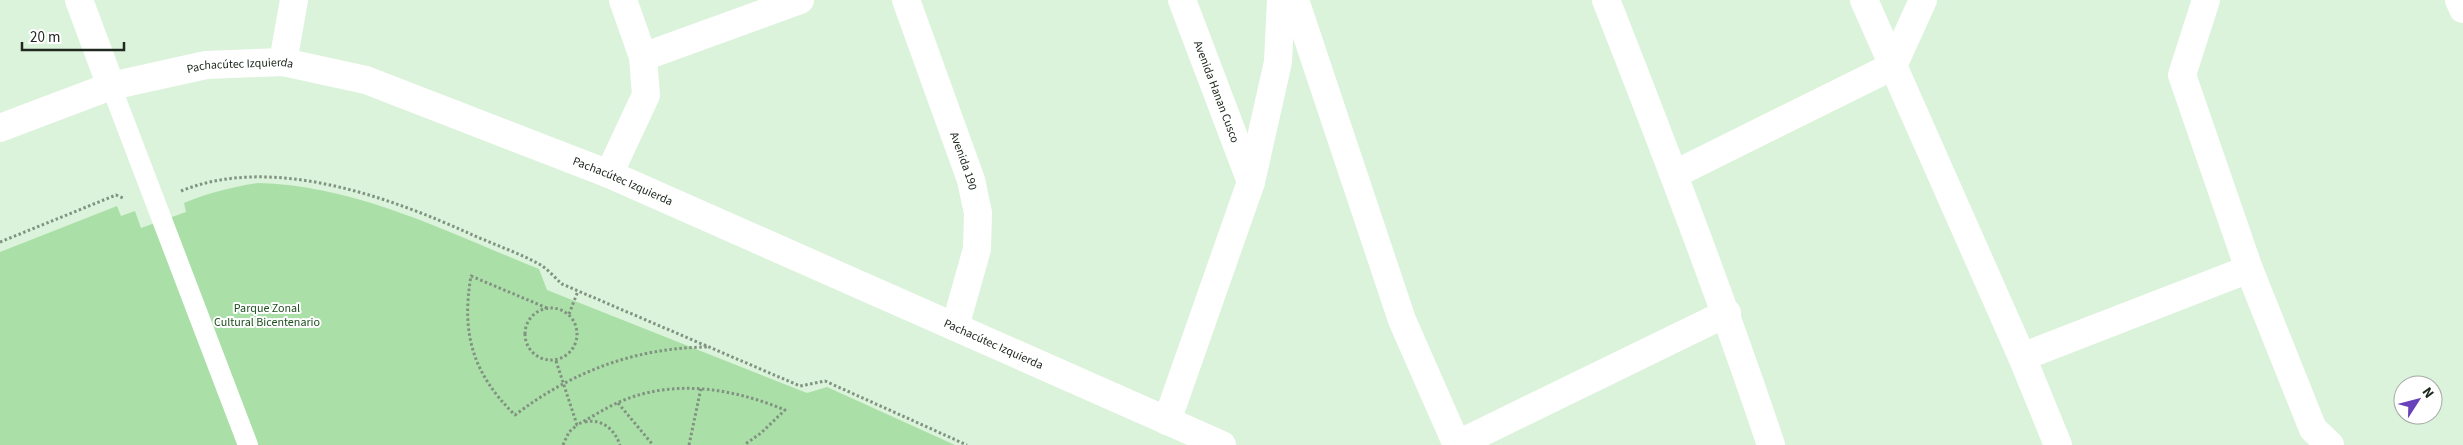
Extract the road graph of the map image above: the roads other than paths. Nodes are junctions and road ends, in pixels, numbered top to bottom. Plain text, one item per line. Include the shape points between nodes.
1 (79, 0) edge
2 (294, 0) edge
3 (623, 0) edge
4 (800, 0) edge
5 (906, 0) edge
6 (1182, 0) edge
7 (1281, 0) edge
8 (1295, 0) edge
9 (1606, 0) edge
10 (1864, 0) edge
11 (1923, 0) edge
12 (2206, 0) edge
13 (2459, 0) edge
14 (2463, 9) edge
15 (643, 56) junction
16 (283, 62) junction
17 (1893, 66) junction
18 (111, 86) junction
19 (0, 128) edge
20 (609, 174) junction
21 (1675, 174) junction
22 (1251, 182) junction
23 (2248, 269) junction
24 (1727, 312) junction
25 (955, 327) junction
26 (2022, 357) junction
27 (1167, 421) junction
28 (1456, 444) edge
29 (248, 445) edge
30 (1222, 445) edge
31 (1771, 445) edge
32 (2058, 445) edge
33 (2330, 445) edge

1 - 18 street
2 - 16 street
3 - 15 street
4 - 15 street
5 - 25 street, Avenida 190 via 971,180 978,213 977,249
6 - 22 street, Avenida Hanan Cusco
7 - 22 street via 1278,62
8 - 28 street via 1402,320
9 - 21 street
10 - 17 street
11 - 17 street
12 - 23 street via 2182,75
13 - 14 street
15 - 20 street via 646,95
16 - 18 street, Pachacútec Izquierda via 206,65
16 - 20 street, Pachacútec Izquierda via 366,80
17 - 21 street
17 - 26 street
18 - 19 street, Pachacútec Izquierda
18 - 29 lane
20 - 25 street, Pachacútec Izquierda
21 - 24 street
22 - 27 street
23 - 26 street
23 - 33 street via 2313,429
24 - 28 street
24 - 31 street
25 - 27 street, Pachacútec Izquierda
26 - 32 street
27 - 30 street, Pachacútec Izquierda

